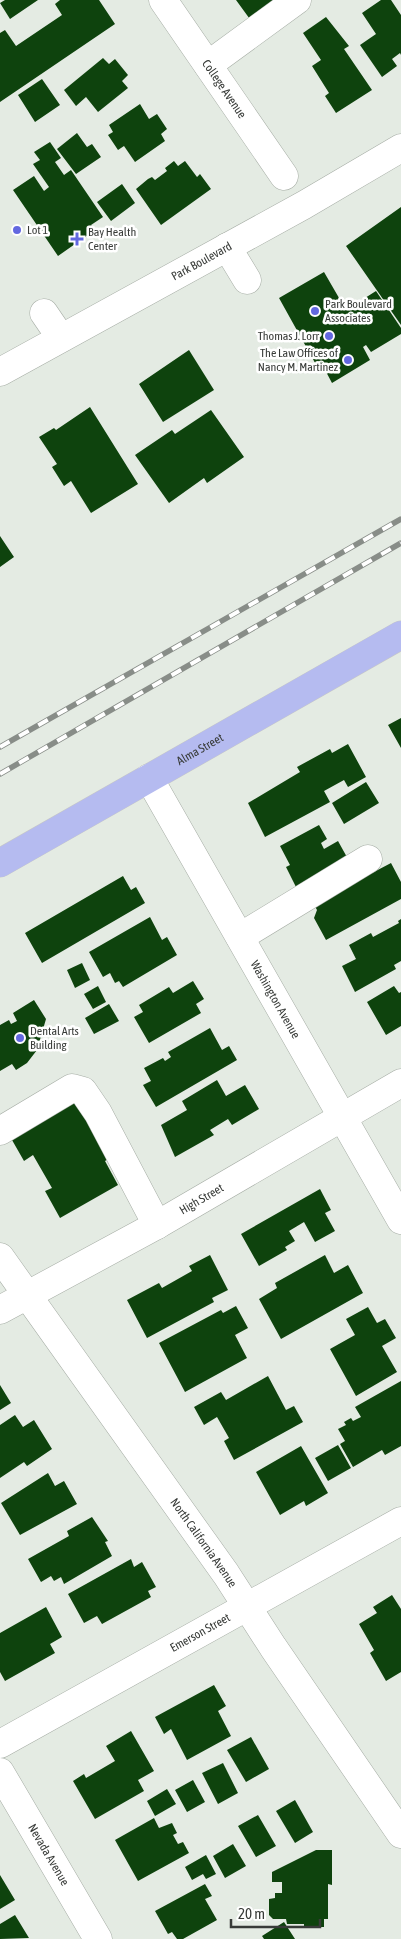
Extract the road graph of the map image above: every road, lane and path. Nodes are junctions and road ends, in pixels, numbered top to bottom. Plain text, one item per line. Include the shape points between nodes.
1 (163, 0) edge
2 (297, 0) edge
3 (208, 65) junction
4 (399, 153) edge
5 (284, 176) dead end
6 (227, 247) junction
7 (247, 280) dead end
8 (44, 313) dead end
9 (61, 338) junction
10 (0, 372) edge
11 (401, 635) edge
12 (149, 778) junction
13 (368, 859) dead end
14 (0, 864) edge
15 (240, 937) junction
16 (401, 1083) edge
17 (342, 1116) junction
18 (0, 1131) edge
19 (401, 1220) edge
20 (157, 1224) junction
21 (0, 1257) edge
22 (27, 1294) junction
23 (0, 1310) edge
24 (401, 1521) edge
25 (247, 1606) junction
26 (0, 1744) edge
27 (0, 1772) edge
28 (401, 1834) edge
29 (98, 1939) edge

1 - 3 street, College Avenue
2 - 3 street
3 - 5 street, College Avenue
4 - 6 street, Park Boulevard
6 - 7 street
6 - 9 street, Park Boulevard
8 - 9 street
9 - 10 street, Park Boulevard
11 - 12 main road, Alma Street
12 - 14 main road, Alma Street
12 - 15 street, Washington Avenue
13 - 15 street
15 - 17 street, Washington Avenue
16 - 17 street, High Street
17 - 19 street, Washington Avenue
17 - 20 street, High Street
18 - 20 street via 72,1088 83,1091
20 - 22 street, High Street
21 - 22 street, North California Avenue
22 - 23 street, High Street
22 - 25 street, North California Avenue
24 - 25 street, Emerson Street
25 - 26 street, Emerson Street
25 - 28 street, North California Avenue
27 - 29 street, Nevada Avenue

